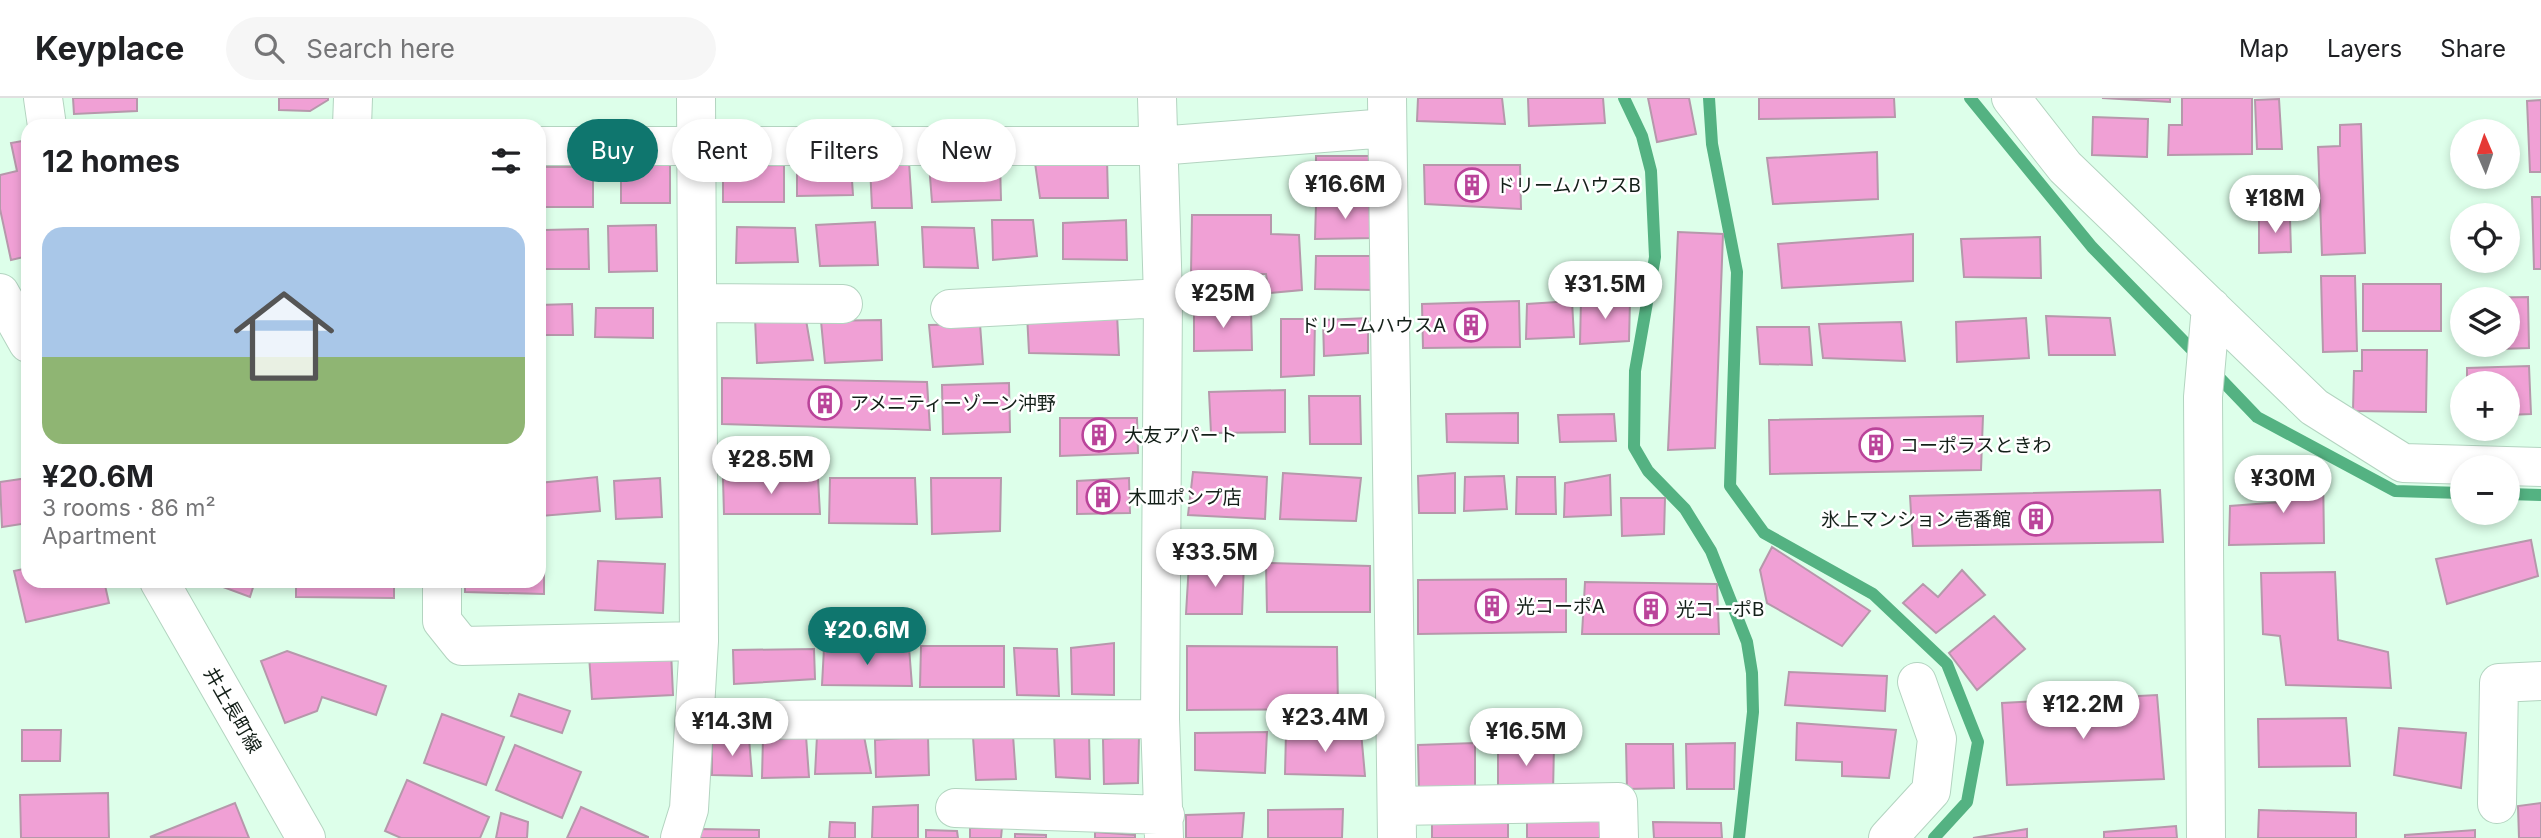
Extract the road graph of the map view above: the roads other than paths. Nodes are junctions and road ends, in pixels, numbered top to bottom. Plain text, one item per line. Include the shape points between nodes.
1 (43, 98) edge
2 (354, 98) edge
3 (696, 98) edge
4 (1157, 98) edge
5 (2011, 98) edge
6 (1387, 113) edge
7 (46, 119) edge
8 (352, 119) edge
9 (697, 119) edge
10 (546, 146) edge
11 (1158, 146) junction
12 (672, 148) edge
13 (772, 148) edge
14 (698, 182) edge
15 (0, 293) edge
16 (1163, 298) junction
17 (699, 303) junction
18 (843, 304) dead end
19 (950, 309) dead end
20 (2210, 322) junction
21 (21, 330) edge
22 (2541, 467) edge
23 (163, 588) edge
24 (442, 588) edge
25 (699, 641) junction
26 (2541, 681) edge
27 (1917, 682) dead end
28 (1160, 719) junction
29 (696, 720) junction
30 (2497, 804) dead end
31 (955, 808) dead end
32 (1397, 822) edge
33 (1164, 827) edge
34 (306, 838) edge
35 (680, 838) edge
36 (1619, 838) edge
37 (1888, 838) edge
38 (2206, 838) edge

1 - 7 street
2 - 8 street
3 - 9 street
4 - 11 street
5 - 20 street via 2065,167
6 - 11 street
6 - 32 street
10 - 12 street
11 - 13 street
11 - 16 street
14 - 17 street
15 - 21 street
16 - 19 street
16 - 28 street
17 - 18 street
17 - 25 street
20 - 22 street via 2314,407 2403,463
20 - 38 street via 2203,397
23 - 34 street, 井土長町線
24 - 25 street via 442,621 462,646
25 - 29 street
26 - 30 street via 2499,683
27 - 37 street via 1937,739 1931,791
28 - 29 street
28 - 33 street
29 - 35 street via 689,809
31 - 33 street
32 - 36 street via 1618,802

